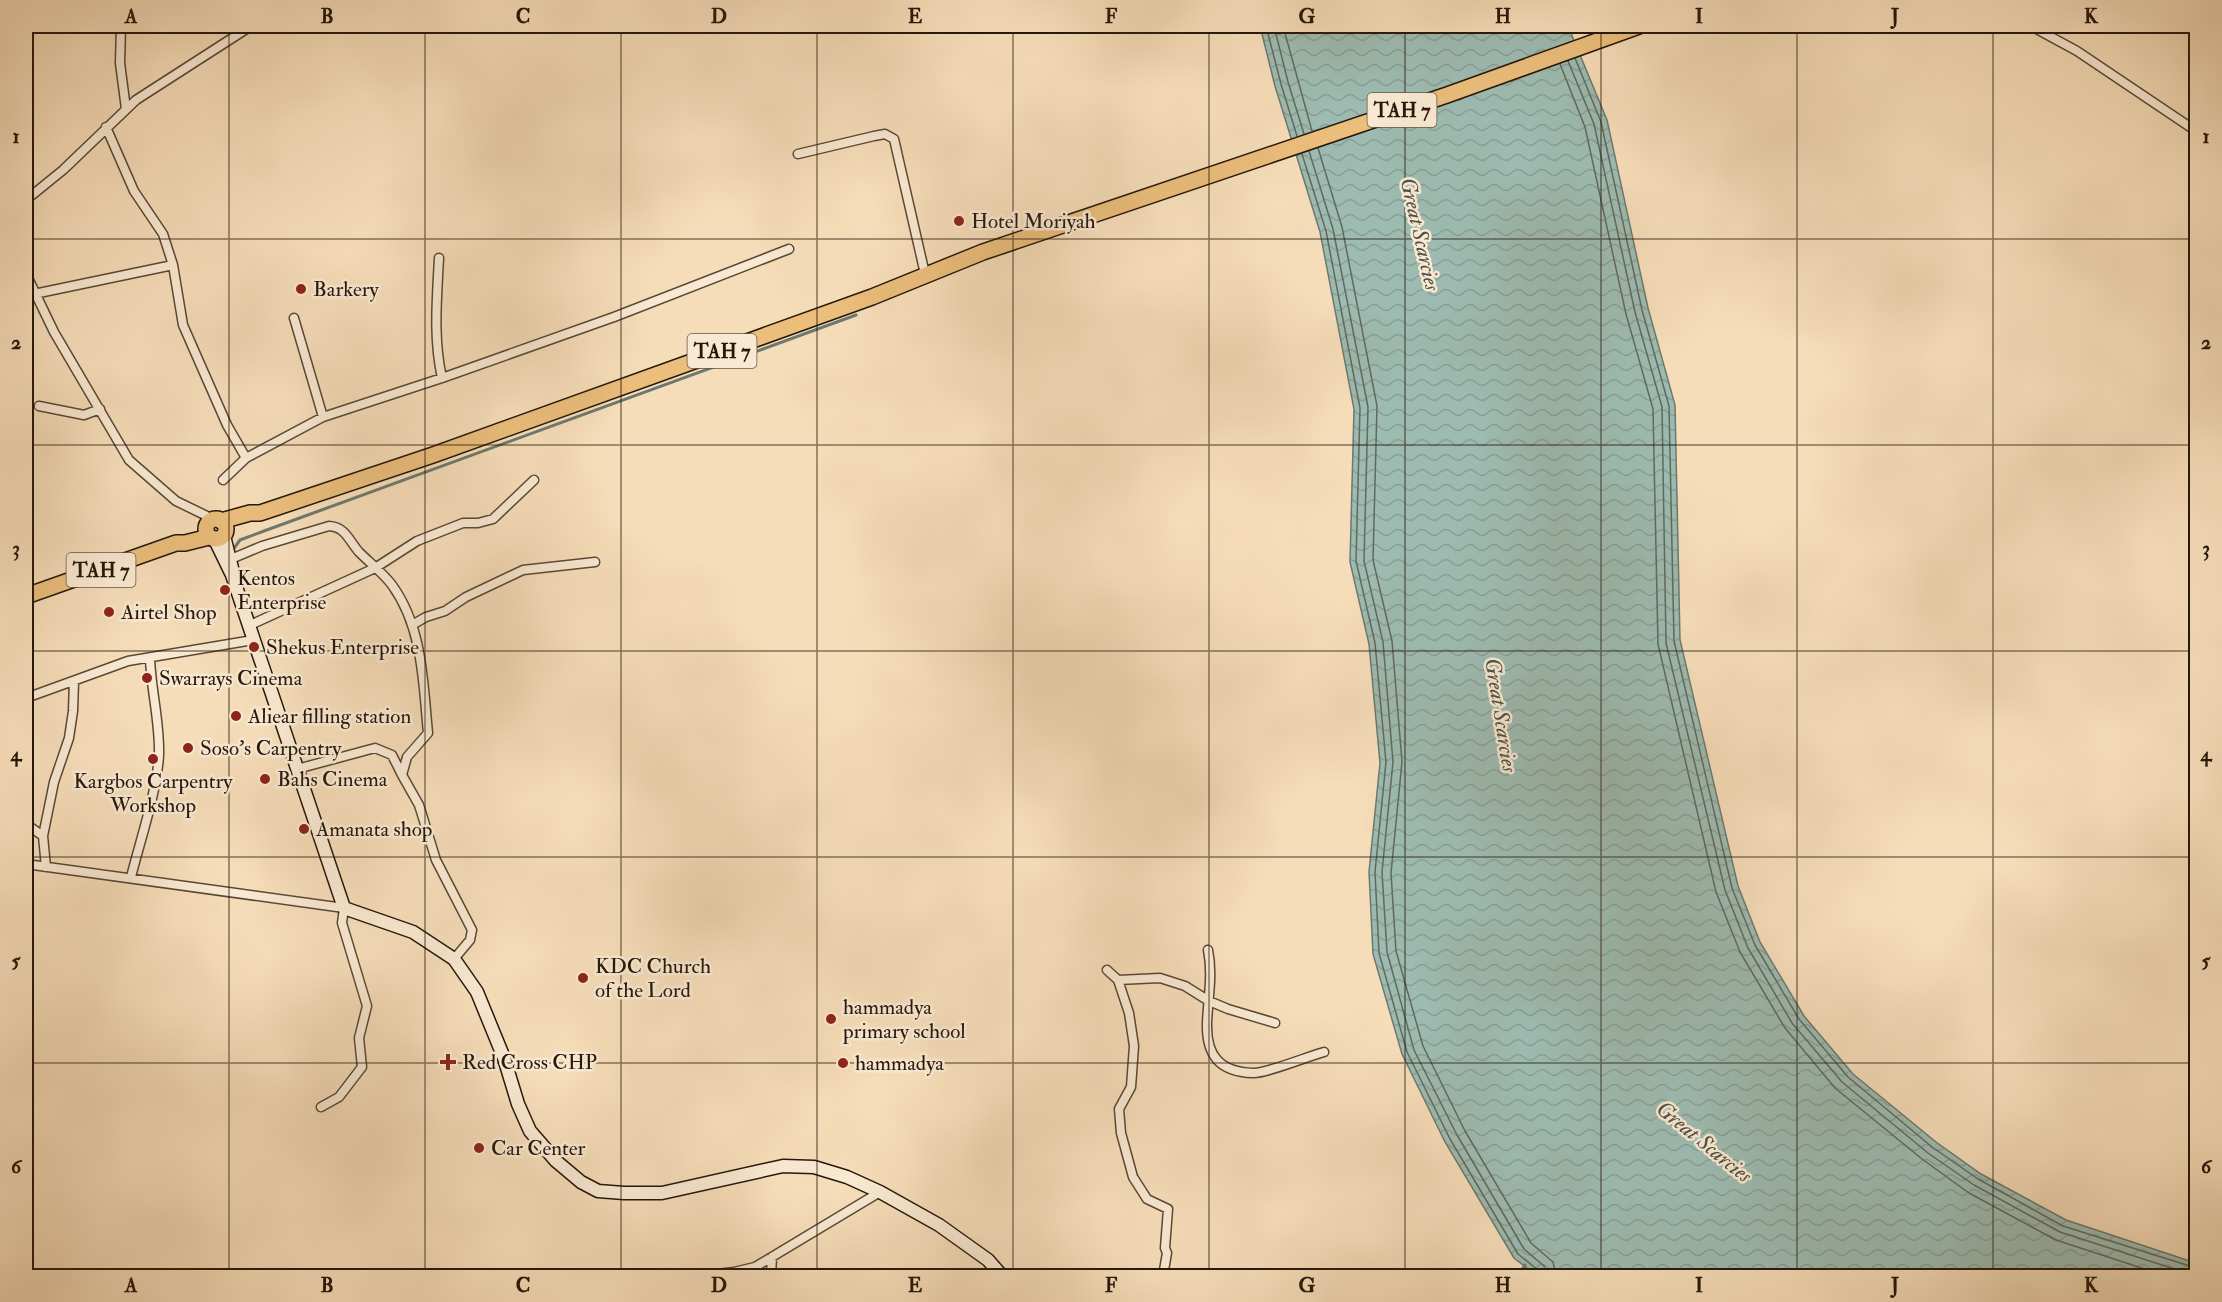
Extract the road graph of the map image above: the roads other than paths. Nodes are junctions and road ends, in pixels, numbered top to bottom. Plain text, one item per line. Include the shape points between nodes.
1 (121, 26) edge
2 (251, 26) edge
3 (1639, 26) edge
4 (2031, 26) edge
5 (126, 109) junction
6 (105, 127) junction
7 (2196, 131) edge
8 (798, 154) dead end
9 (26, 200) edge
10 (789, 249) dead end
11 (439, 258) dead end
12 (173, 265) junction
13 (26, 274) edge
14 (925, 274) junction
15 (34, 294) junction
16 (294, 318) dead end
17 (442, 378) junction
18 (39, 406) dead end
19 (100, 409) junction
20 (323, 417) junction
21 (246, 458) junction
22 (223, 480) dead end
23 (534, 480) dead end
24 (216, 530) junction
25 (231, 559) junction
26 (595, 562) dead end
27 (375, 568) junction
28 (232, 575) junction
29 (26, 596) edge
30 (412, 625) junction
31 (249, 626) junction
32 (253, 640) junction
33 (150, 658) junction
34 (74, 681) junction
35 (26, 698) edge
36 (297, 768) junction
37 (402, 775) junction
38 (26, 824) edge
39 (43, 836) junction
40 (26, 864) edge
41 (46, 867) junction
42 (131, 877) junction
43 (344, 908) junction
44 (1208, 950) dead end
45 (454, 959) junction
46 (1107, 970) dead end
47 (1118, 980) junction
48 (1209, 1001) junction
49 (1275, 1023) dead end
50 (1324, 1052) dead end
51 (321, 1107) dead end
52 (879, 1192) junction
53 (772, 1257) junction
54 (701, 1276) edge
55 (771, 1276) edge
56 (1002, 1276) edge
57 (1163, 1276) edge

1 - 5 street via 120,63
2 - 5 street
3 - 14 highway, TAH 7
4 - 7 street via 2077,51
5 - 6 street
6 - 9 street via 63,170
6 - 12 street via 134,191 163,234
8 - 14 street via 885,134 894,139
10 - 17 street
11 - 17 street via 436,329
12 - 15 street
12 - 21 street via 183,325 226,425
13 - 15 street
14 - 24 highway, TAH 7 via 872,297 260,513 251,521
15 - 19 street
16 - 20 street
17 - 20 street
18 - 19 street via 84,415
19 - 24 street via 129,460
20 - 21 street
21 - 22 street
23 - 27 street via 493,519 464,523 417,541
24 - 25 main road
24 - 28 main road
24 - 29 highway, TAH 7 via 183,535 176,543
25 - 27 street via 336,526
25 - 28 main road
26 - 30 street via 523,570
27 - 30 street via 391,583 407,608
27 - 31 street
28 - 31 main road
30 - 37 street via 421,660 428,733 407,757
31 - 32 main road
32 - 33 street
32 - 36 main road
33 - 34 street via 128,661
33 - 42 street via 159,756
34 - 35 street
34 - 39 street via 69,738 54,782
36 - 37 street via 375,748 392,755
36 - 43 main road
37 - 45 street via 419,806 436,860 472,930 470,940
38 - 39 street
39 - 41 street
40 - 41 street
41 - 42 street
42 - 43 street
43 - 45 main road via 412,932
43 - 51 street via 342,923 367,1006 359,1038 362,1067 339,1097
44 - 48 street via 1212,968
45 - 52 main road via 477,992 530,1131 581,1182 598,1191 662,1192 783,1166 814,1167
46 - 47 street
47 - 48 street via 1160,978 1185,986
47 - 57 street via 1134,1046 1131,1087 1119,1109 1121,1133 1132,1177 1147,1199 1168,1209
48 - 49 street
48 - 50 street via 1209,1044 1215,1061 1225,1067 1254,1074
52 - 53 street
52 - 56 main road via 939,1225 988,1260
53 - 54 street via 755,1267
53 - 55 street

